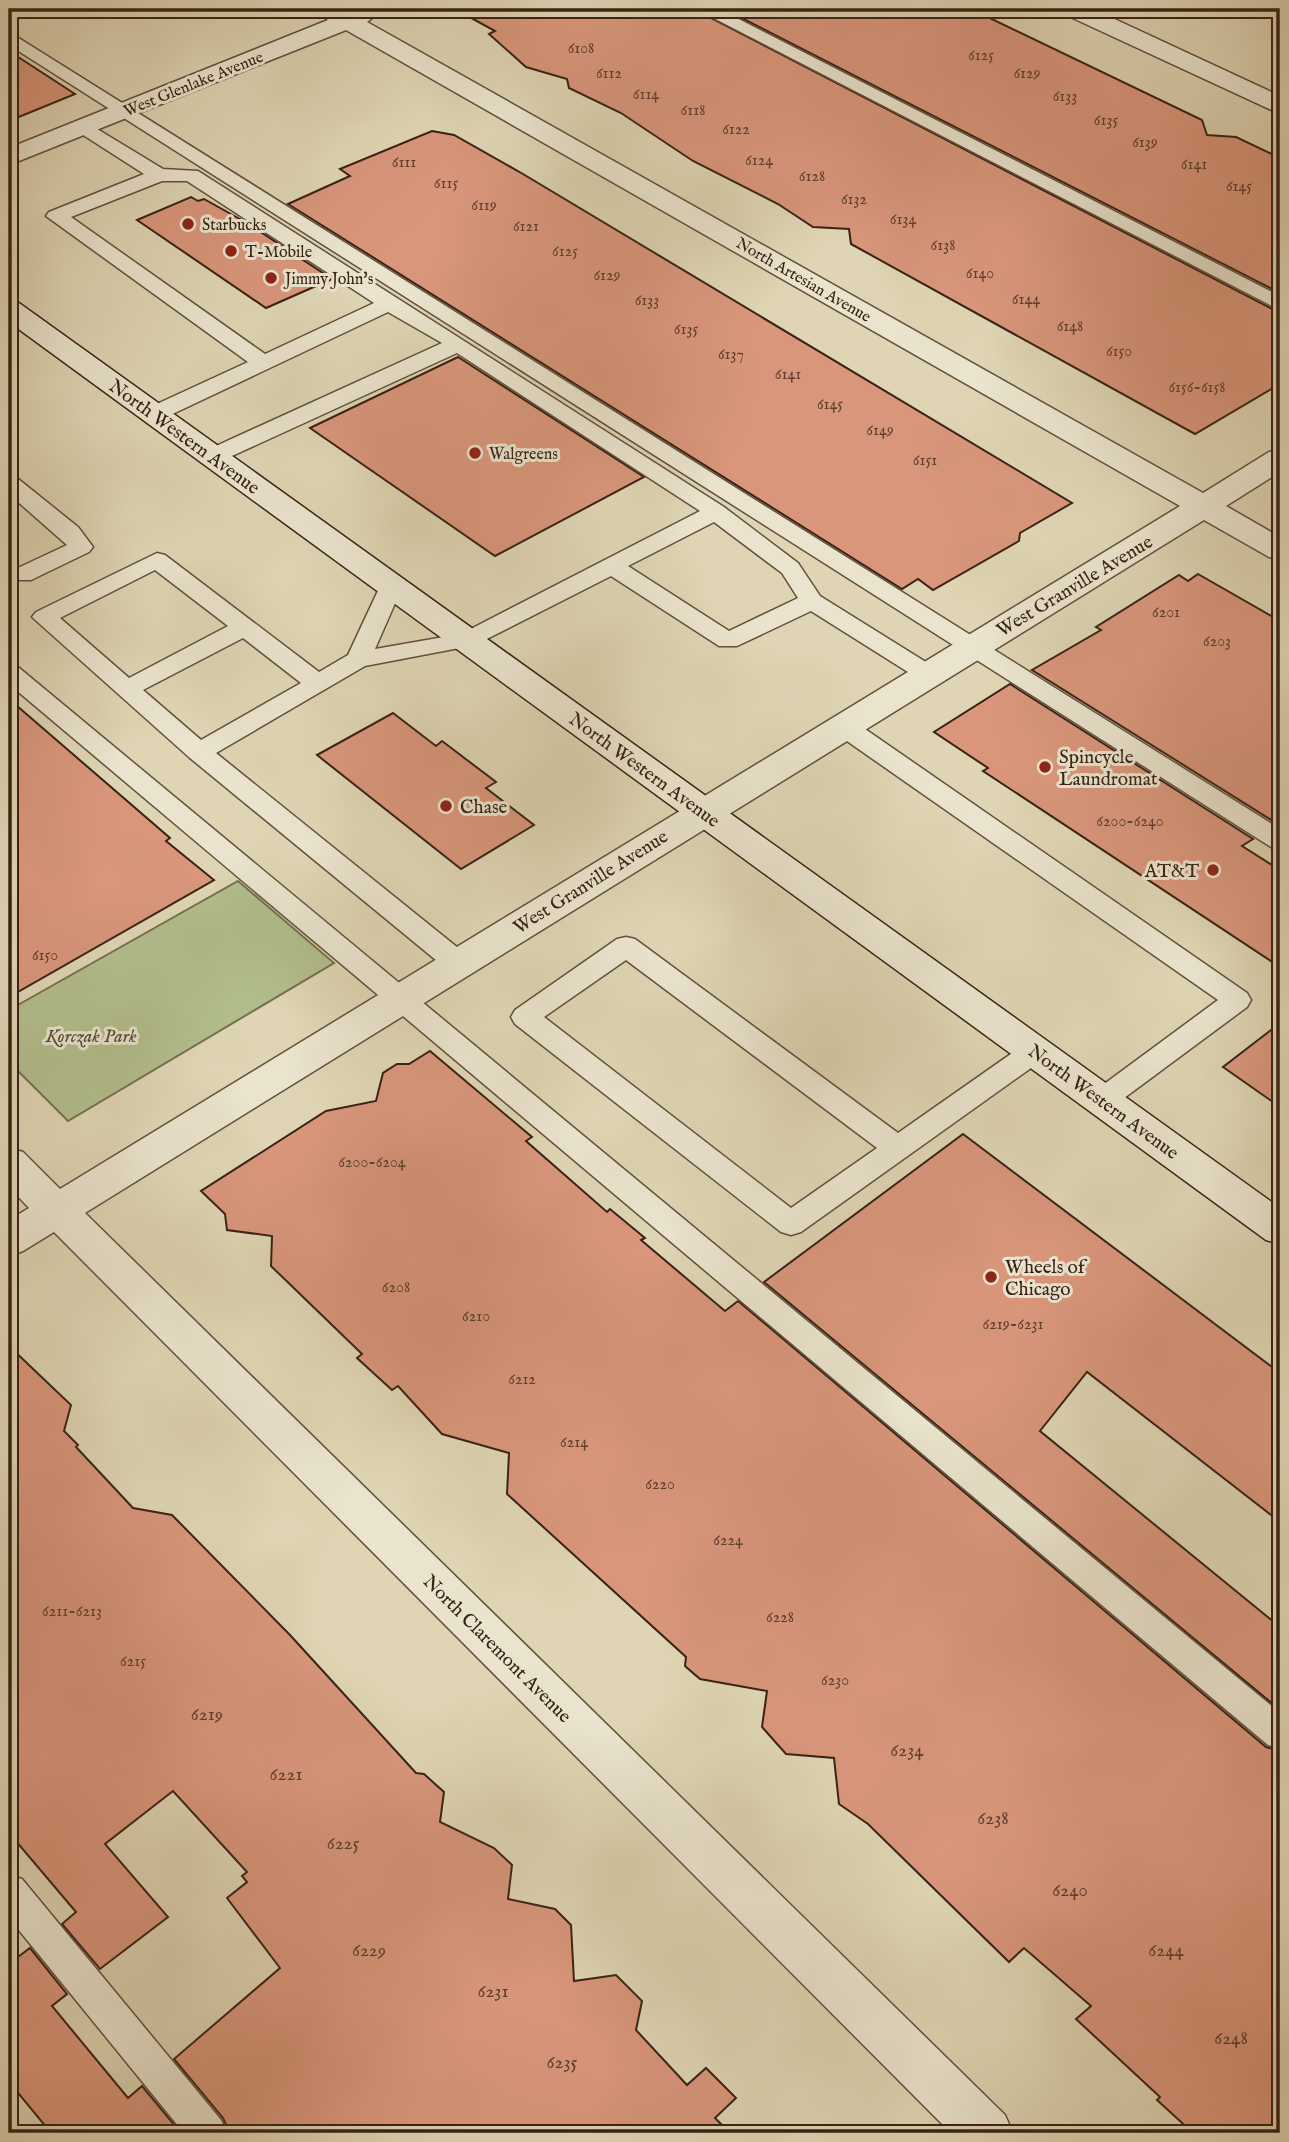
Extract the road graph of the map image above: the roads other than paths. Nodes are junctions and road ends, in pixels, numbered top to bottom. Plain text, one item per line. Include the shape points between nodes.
1 (377, 9) edge
2 (705, 9) edge
3 (1073, 9) edge
4 (338, 15) edge
5 (9, 37) edge
6 (1280, 106) edge
7 (125, 110) junction
8 (84, 127) junction
9 (9, 157) edge
10 (159, 175) junction
11 (389, 304) junction
12 (1280, 304) edge
13 (9, 309) edge
14 (458, 344) junction
15 (263, 363) junction
16 (154, 414) junction
17 (213, 456) junction
18 (1280, 459) edge
19 (9, 482) edge
20 (1203, 507) junction
21 (716, 512) junction
22 (1280, 550) edge
23 (612, 566) junction
24 (9, 573) edge
25 (391, 585) junction
26 (812, 601) junction
27 (245, 627) junction
28 (467, 640) junction
29 (974, 646) junction
30 (358, 660) junction
31 (9, 672) edge
32 (928, 674) junction
33 (317, 683) junction
34 (127, 690) junction
35 (842, 726) junction
36 (199, 752) junction
37 (703, 811) junction
38 (1280, 841) edge
39 (458, 962) junction
40 (400, 998) junction
41 (1035, 1051) junction
42 (1102, 1100) junction
43 (898, 1148) junction
44 (9, 1163) edge
45 (57, 1210) junction
46 (1280, 1229) edge
47 (9, 1240) edge
48 (1280, 1734) edge
49 (9, 1891) edge
50 (208, 2133) edge
51 (987, 2133) edge

1 - 4 street, West Glenlake Avenue
2 - 12 lane
3 - 6 street
4 - 7 street, West Glenlake Avenue
4 - 20 street, North Artesian Avenue
5 - 7 lane
7 - 8 street, West Glenlake Avenue
7 - 29 lane
8 - 9 street, West Glenlake Avenue
8 - 10 lane
10 - 11 lane via 191,175
10 - 15 lane via 56,216
11 - 14 lane
11 - 15 lane
13 - 16 street, North Western Avenue
14 - 17 lane
14 - 21 lane
15 - 16 lane
16 - 17 street, North Western Avenue
17 - 25 street, North Western Avenue
18 - 20 street, West Granville Avenue
19 - 24 lane via 70,532 81,547 23,575
20 - 22 street, North Artesian Avenue
20 - 29 street, West Granville Avenue
21 - 23 lane
21 - 26 lane via 790,568
23 - 26 lane via 728,641
23 - 28 lane
25 - 28 street, North Western Avenue
25 - 30 lane
26 - 32 lane
27 - 33 lane
27 - 34 lane
27 - 34 lane via 157,560 44,617
28 - 30 lane
28 - 37 street, North Western Avenue
29 - 32 street, West Granville Avenue
29 - 38 lane
30 - 33 lane
31 - 40 lane
32 - 35 street, West Granville Avenue
33 - 36 lane
34 - 36 lane
35 - 37 street, West Granville Avenue
35 - 42 lane via 1237,1000
36 - 39 lane
37 - 39 street, West Granville Avenue
37 - 41 street, North Western Avenue
39 - 40 street, West Granville Avenue
40 - 45 street, West Granville Avenue
40 - 48 lane
41 - 42 street, North Western Avenue
41 - 43 lane
42 - 46 street, North Western Avenue
43 - 43 lane via 626,946 525,1017 791,1224
44 - 45 street, North Claremont Avenue
45 - 47 street, West Granville Avenue
45 - 51 street, North Claremont Avenue
49 - 50 lane

